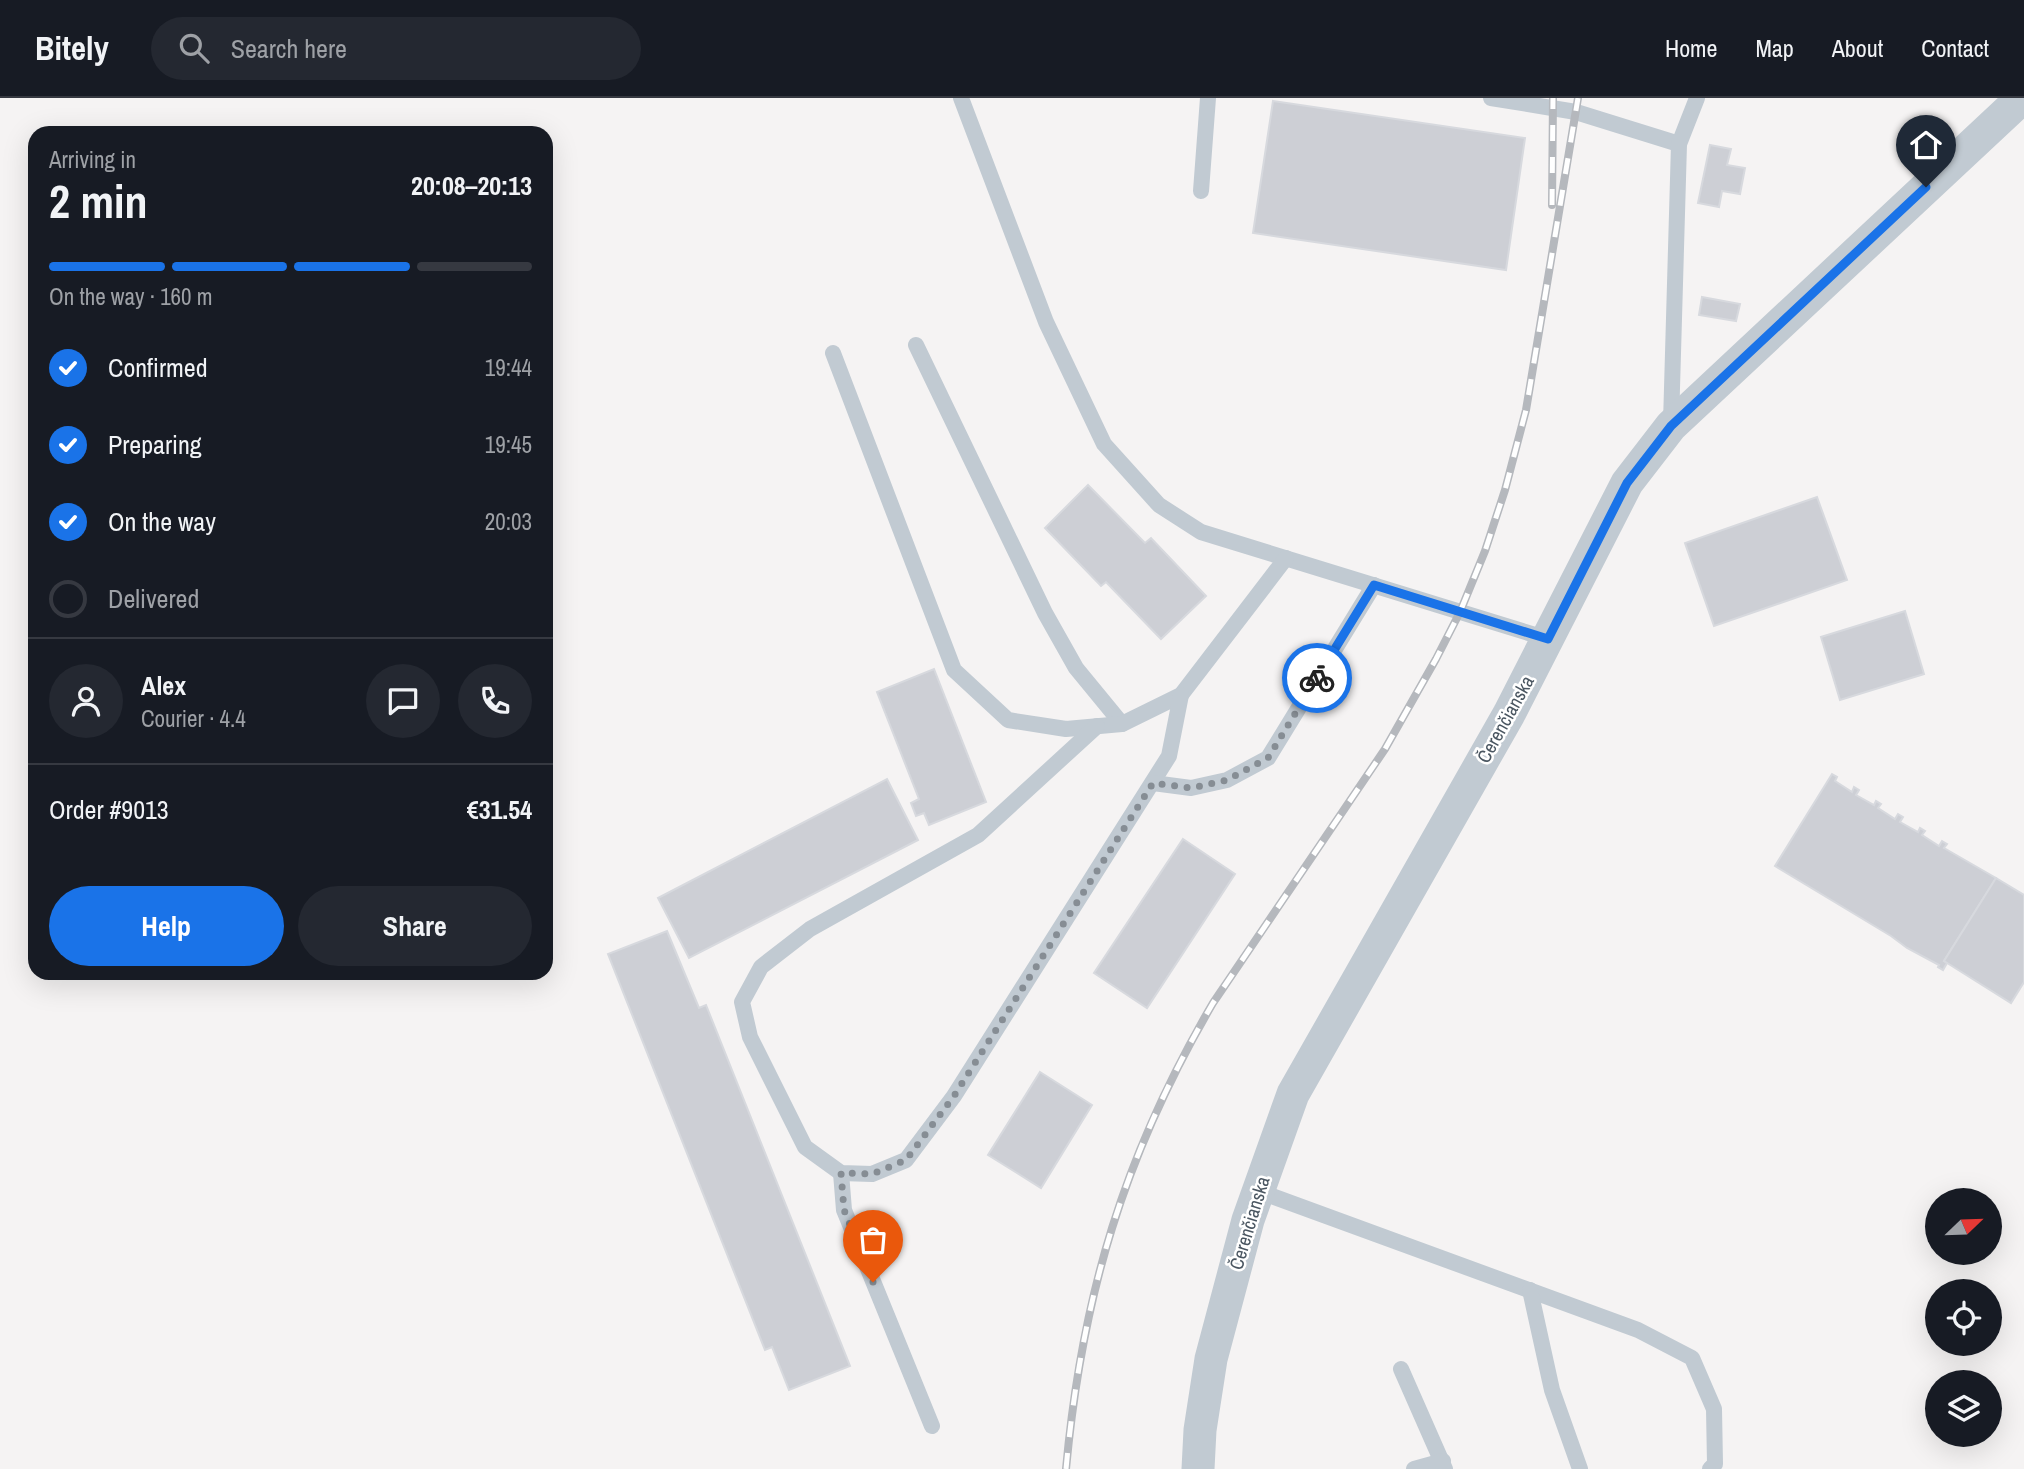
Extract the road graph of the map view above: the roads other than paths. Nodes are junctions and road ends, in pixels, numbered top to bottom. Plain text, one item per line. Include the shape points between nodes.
1 (961, 98) edge
2 (1208, 98) edge
3 (1491, 98) edge
4 (1697, 98) edge
5 (2022, 98) edge
6 (1679, 144) junction
7 (1201, 191) dead end
8 (916, 345) dead end
9 (833, 353) dead end
10 (1671, 426) junction
11 (1286, 558) junction
12 (1374, 585) junction
13 (1548, 639) junction
14 (1181, 695) junction
15 (1122, 724) junction
16 (1097, 726) junction
17 (1153, 783) junction
18 (841, 1173) junction
19 (1258, 1191) junction
20 (1530, 1290) junction
21 (1401, 1369) dead end
22 (932, 1426) dead end
23 (1444, 1465) edge
24 (1198, 1469) edge
25 (1413, 1469) edge
26 (1580, 1469) edge
27 (1710, 1469) edge

1 - 11 lane via 1046,322 1104,444 1169,512 1201,531
2 - 7 lane
3 - 6 lane via 1576,112
4 - 6 lane
5 - 10 street, Čerenčianska
6 - 10 lane
8 - 15 lane via 1051,624 1076,668
9 - 16 lane via 954,670 1008,720 1066,729
10 - 13 street, Čerenčianska via 1627,483
11 - 12 lane
11 - 14 lane
12 - 13 lane
12 - 17 lane via 1268,758 1227,780 1191,788
13 - 19 street, Čerenčianska via 1293,1094
14 - 15 lane
14 - 17 lane via 1169,756
15 - 16 lane
16 - 18 lane via 978,835 810,929 761,967 742,1002 750,1037 805,1147
17 - 18 lane via 954,1096 906,1160 872,1174
18 - 22 lane via 844,1210
19 - 20 lane
19 - 24 street, Čerenčianska via 1210,1359
20 - 26 lane via 1552,1390
20 - 27 lane via 1638,1330 1692,1358 1714,1409 1715,1464
21 - 23 lane
23 - 25 lane

